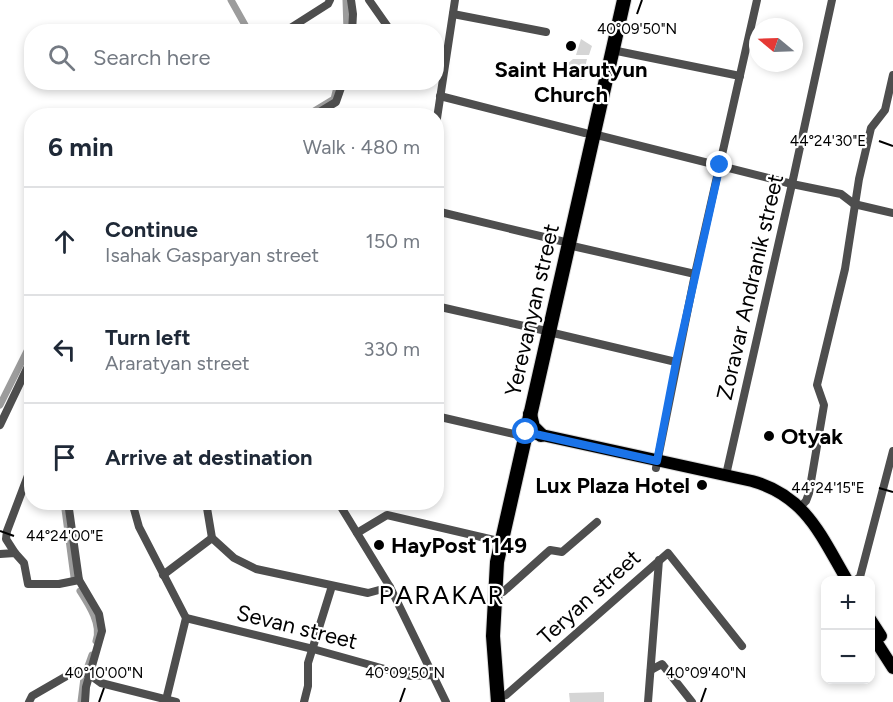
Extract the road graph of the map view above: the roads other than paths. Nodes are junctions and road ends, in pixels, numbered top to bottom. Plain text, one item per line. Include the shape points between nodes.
1 (330, 0) edge
2 (351, 0) edge
3 (369, 0) edge
4 (455, 0) edge
5 (615, 0) edge
6 (624, 0) edge
7 (757, 0) edge
8 (832, 0) edge
9 (453, 14) junction
10 (297, 24) edge
11 (352, 24) edge
12 (386, 24) edge
13 (546, 32) dead end
14 (612, 50) junction
15 (446, 56) joint
16 (444, 69) edge
17 (893, 75) edge
18 (740, 76) junction
19 (340, 90) edge
20 (441, 90) edge
21 (440, 96) junction
22 (326, 108) edge
23 (438, 108) edge
24 (589, 133) junction
25 (720, 165) junction
26 (792, 184) junction
27 (854, 204) junction
28 (444, 213) edge
29 (893, 213) edge
30 (565, 243) junction
31 (695, 274) junction
32 (444, 308) edge
33 (545, 331) junction
34 (676, 362) junction
35 (24, 375) edge
36 (530, 414) junction
37 (444, 418) edge
38 (0, 425) edge
39 (520, 434) junction
40 (542, 435) junction
41 (893, 451) edge
42 (656, 464) junction
43 (726, 475) junction
44 (24, 486) edge
45 (800, 507) junction
46 (69, 510) edge
47 (134, 510) edge
48 (207, 510) edge
49 (343, 510) edge
50 (597, 522) dead end
51 (357, 533) junction
52 (212, 538) junction
53 (494, 540) junction
54 (15, 553) junction
55 (0, 554) edge
56 (659, 560) junction
57 (163, 575) junction
58 (837, 576) edge
59 (845, 576) edge
60 (861, 576) edge
61 (79, 580) junction
62 (332, 586) junction
63 (390, 587) junction
64 (494, 592) junction
65 (186, 618) junction
66 (875, 628) edge
67 (875, 640) edge
68 (742, 646) dead end
69 (313, 649) junction
70 (893, 655) edge
71 (893, 668) edge
72 (651, 670) junction
73 (90, 675) junction
74 (434, 675) junction
75 (166, 700) junction
76 (496, 700) edge
77 (28, 702) edge
78 (85, 702) edge
79 (176, 702) edge
80 (304, 702) edge
81 (446, 702) edge
82 (648, 702) edge
83 (692, 702) edge

1 - 10 street
2 - 11 street
3 - 12 street
4 - 9 street
5 - 24 highway, Yerevanyan street
6 - 14 highway, Yerevanyan street
7 - 18 street
8 - 26 street, Zoravar Andranik street
9 - 13 street
9 - 15 street
14 - 18 street
14 - 24 highway, Yerevanyan street
15 - 16 street
17 - 27 street via 885,110 871,128
18 - 25 street
19 - 22 street via 336,102
20 - 21 street
21 - 23 street
21 - 24 street
24 - 25 street
24 - 30 highway, Yerevanyan street
25 - 26 street
25 - 31 street
26 - 27 street via 841,194
26 - 43 street, Zoravar Andranik street
27 - 29 street
27 - 45 street via 845,269 818,385 825,405 809,493
28 - 30 street
30 - 31 street
30 - 33 highway, Yerevanyan street
31 - 34 street
32 - 33 street
33 - 34 street
33 - 36 highway, Yerevanyan street
33 - 39 highway, Yerevanyan street
34 - 42 street
35 - 38 street
36 - 39 highway, Yerevanyan street
36 - 40 highway via 533,427
37 - 39 street
39 - 40 main road
39 - 42 main road
39 - 53 highway, Yerevanyan street
39 - 64 highway, Yerevanyan street
40 - 42 main road
41 - 60 street
42 - 43 main road
42 - 58 main road via 760,490 777,498 806,526
43 - 45 main road via 770,487
44 - 54 street via 7,531 6,539
45 - 59 main road
46 - 61 street
47 - 57 street
48 - 52 street
49 - 51 street
50 - 64 street via 562,552 550,550 503,592
51 - 53 street via 387,515
51 - 63 street
52 - 57 street
52 - 62 street via 234,558 256,569
53 - 76 highway, Yerevanyan street via 484,624
54 - 55 street
54 - 61 street via 24,563 28,584
56 - 68 street, Teryan street via 668,553
56 - 72 street
56 - 76 street, Teryan street
57 - 65 street
61 - 73 street via 99,614 102,631
62 - 63 street via 368,593
62 - 69 street
63 - 74 street
64 - 76 highway, Yerevanyan street
65 - 69 street, Sevan street
65 - 75 street
66 - 70 main road
67 - 71 main road
69 - 74 street, Sevan street via 410,676
69 - 80 street
72 - 82 street
72 - 83 street via 662,664
73 - 75 street via 101,683
73 - 77 street via 77,670
73 - 78 street
74 - 81 street
75 - 79 street

